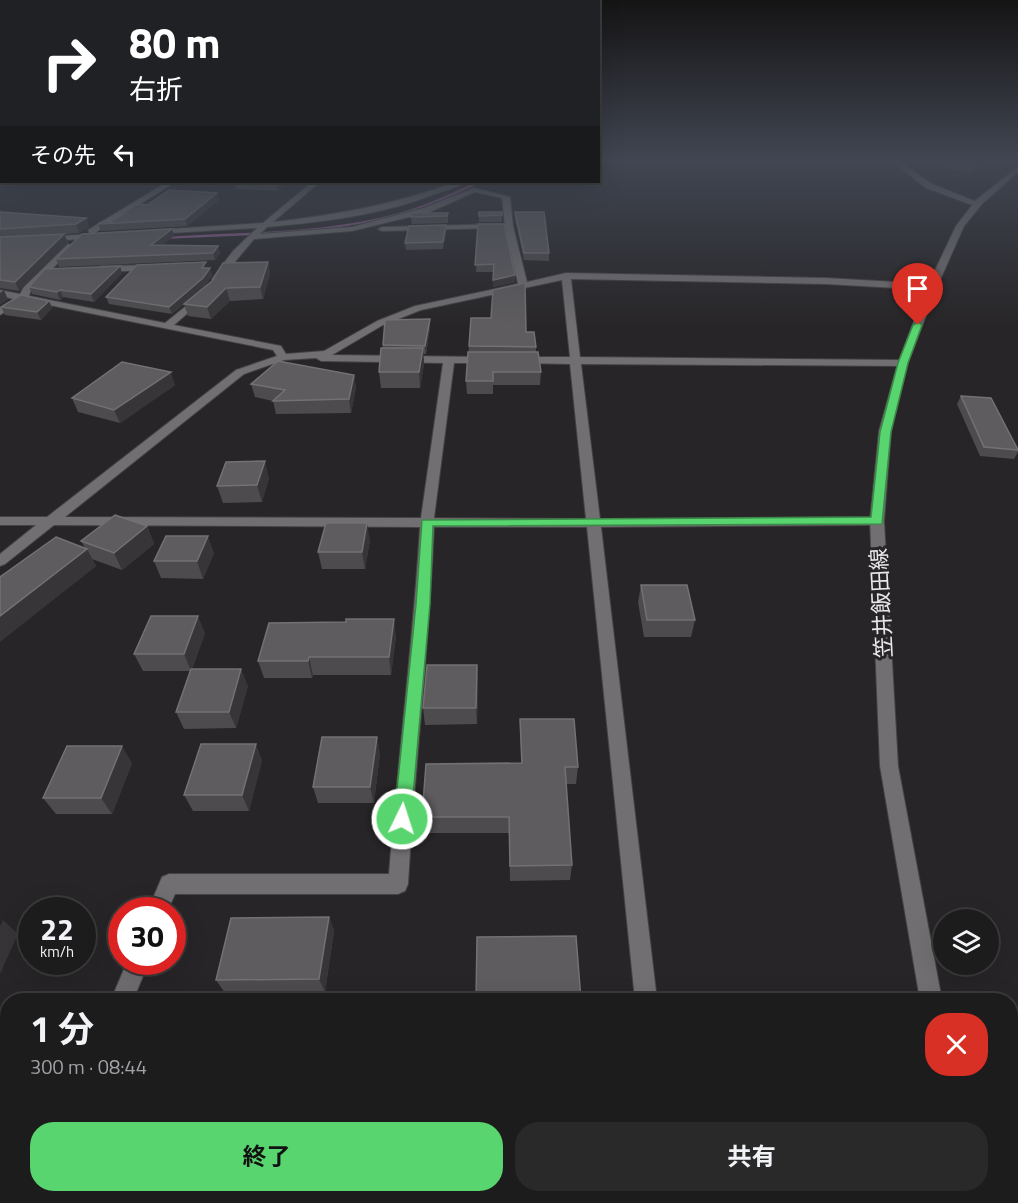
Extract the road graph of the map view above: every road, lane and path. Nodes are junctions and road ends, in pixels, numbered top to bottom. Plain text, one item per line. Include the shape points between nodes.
1 (117, 215) edge
2 (277, 215) edge
3 (345, 215) edge
4 (408, 215) edge
5 (508, 215) edge
6 (969, 215) edge
7 (264, 226) junction
8 (509, 226) junction
9 (352, 230) junction
10 (140, 233) edge
11 (106, 235) edge
12 (255, 236) junction
13 (82, 237) junction
14 (36, 240) edge
15 (225, 264) junction
16 (214, 265) dead end
17 (158, 267) edge
18 (136, 268) junction
19 (90, 270) edge
20 (56, 271) edge
21 (44, 272) junction
22 (566, 276) junction
23 (128, 277) edge
24 (523, 284) junction
25 (932, 287) junction
26 (0, 293) edge
27 (24, 296) junction
28 (102, 302) dead end
29 (94, 311) junction
30 (0, 312) edge
31 (166, 326) junction
32 (283, 357) junction
33 (449, 359) junction
34 (574, 360) junction
35 (903, 363) junction
36 (0, 521) edge
37 (53, 521) junction
38 (877, 521) junction
39 (427, 522) junction
40 (593, 523) junction
41 (0, 561) edge
42 (164, 897) edge
43 (133, 975) edge
44 (125, 993) edge
45 (645, 993) edge
46 (930, 993) edge

1 - 13 street
2 - 7 street
3 - 7 street
4 - 9 street
5 - 8 street
6 - 25 street, 笠井飯田線
7 - 10 street
7 - 12 street
8 - 9 street
8 - 24 street
9 - 12 street
11 - 13 street
12 - 15 street
13 - 14 street
13 - 21 street
15 - 16 street
15 - 31 street via 211,289
17 - 18 street
18 - 19 street
18 - 23 street
20 - 21 street
21 - 27 street
22 - 24 street
22 - 25 street
22 - 34 street
24 - 32 street via 418,308 380,323 326,354
25 - 35 street, 笠井飯田線
26 - 27 street
27 - 29 street
27 - 30 street
28 - 29 street
29 - 31 street
31 - 32 street via 277,348
32 - 33 street
32 - 37 street via 240,372
33 - 34 street
33 - 39 street
34 - 35 street
34 - 40 street
35 - 38 street, 笠井飯田線 via 885,432
36 - 37 street
37 - 39 street
37 - 41 street
38 - 40 street
38 - 46 street, 笠井飯田線 via 889,766
39 - 40 street
39 - 42 street via 398,884 169,884
40 - 45 street
43 - 44 street

